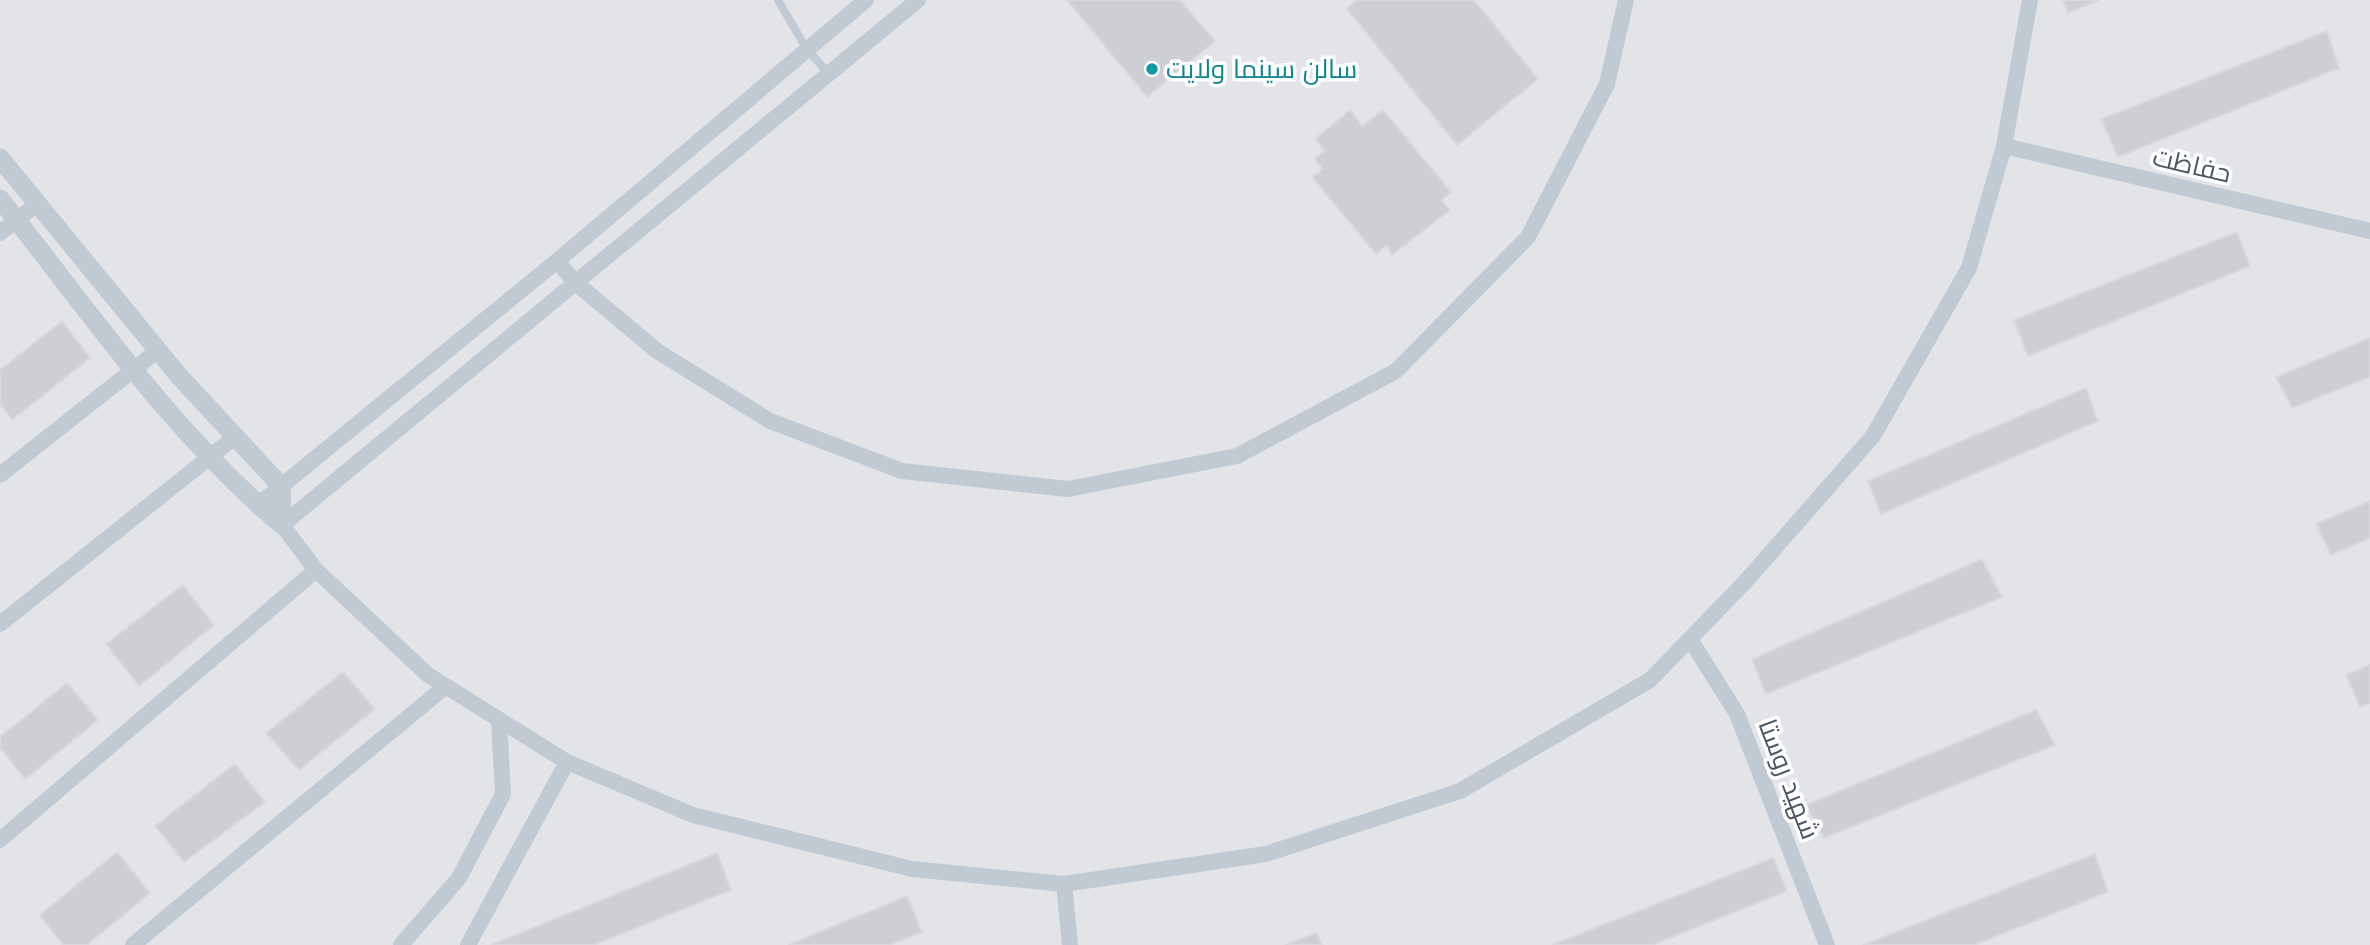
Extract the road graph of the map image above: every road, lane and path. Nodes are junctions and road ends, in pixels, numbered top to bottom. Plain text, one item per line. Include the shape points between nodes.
1 (778, 0) edge
2 (866, 0) edge
3 (918, 0) edge
4 (1626, 0) edge
5 (2031, 0) edge
6 (806, 48) junction
7 (828, 73) junction
8 (2004, 146) junction
9 (0, 158) edge
10 (0, 199) edge
11 (37, 204) junction
12 (16, 219) junction
13 (2370, 231) edge
14 (0, 233) edge
15 (557, 261) junction
16 (576, 284) junction
17 (157, 351) junction
18 (133, 370) junction
19 (234, 437) junction
20 (211, 456) junction
21 (0, 475) edge
22 (281, 486) junction
23 (258, 505) junction
24 (282, 525) junction
25 (316, 570) junction
26 (0, 625) edge
27 (1690, 639) junction
28 (446, 686) junction
29 (499, 719) junction
30 (567, 762) junction
31 (0, 839) edge
32 (1064, 884) junction
33 (133, 945) edge
34 (401, 945) edge
35 (468, 945) edge
36 (1070, 945) edge
37 (1827, 945) edge

1 - 6 lane
2 - 6 street
3 - 7 street
4 - 16 street via 1607,84 1528,237 1396,371 1237,456 1068,489 902,471 770,421 657,351
5 - 8 street
6 - 7 lane
6 - 15 street
7 - 16 street
8 - 13 street, حفاظت
8 - 27 street via 1969,268 1873,436
9 - 11 street
10 - 12 street
11 - 12 street
11 - 17 street
12 - 14 street
12 - 18 street
15 - 16 street
15 - 22 street
16 - 24 street
17 - 18 street
17 - 19 street
18 - 20 street
18 - 21 street
19 - 20 street
19 - 22 street
20 - 23 street
20 - 26 street
22 - 23 street
22 - 24 street
23 - 24 street
24 - 25 street
25 - 28 street via 428,675
25 - 31 street
27 - 32 street via 1650,680 1460,791 1266,854
27 - 37 street, شهید روستا via 1737,714
28 - 29 street
28 - 33 street
29 - 30 street
29 - 34 street via 503,794 459,878
30 - 32 street via 693,815 912,869
30 - 35 street
32 - 36 street

